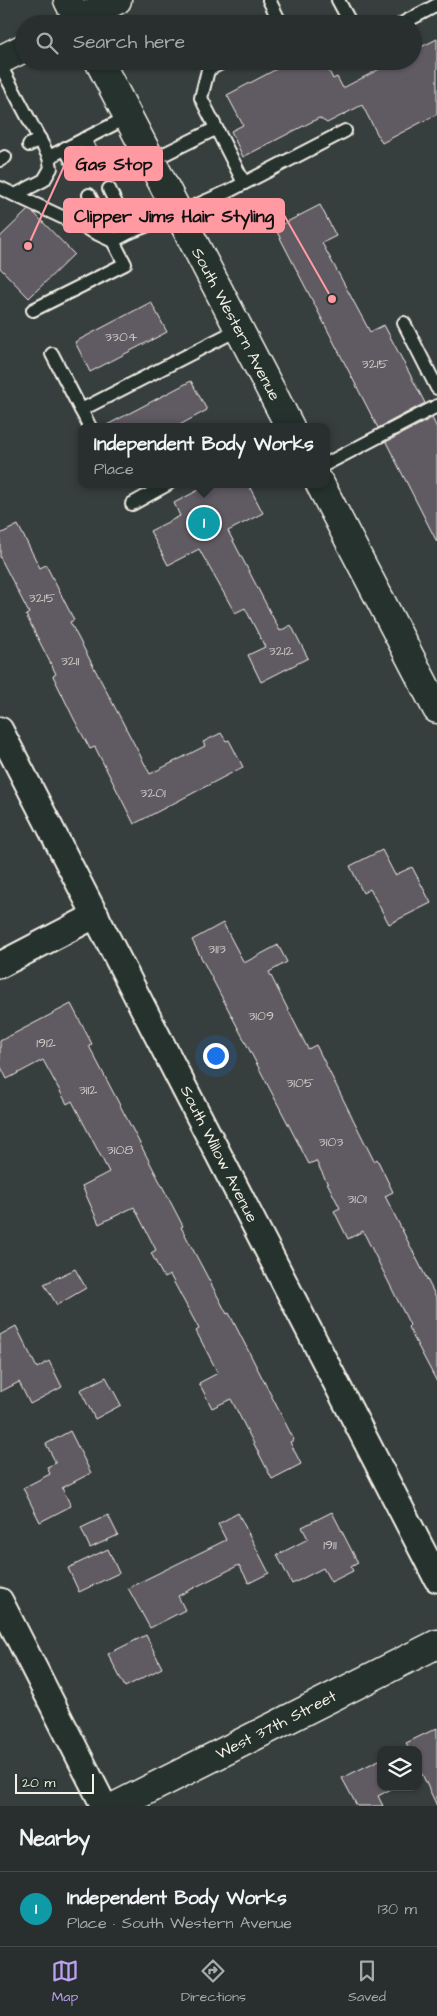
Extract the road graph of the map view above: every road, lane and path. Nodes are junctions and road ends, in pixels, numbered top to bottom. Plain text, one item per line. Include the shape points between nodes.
1 (117, 0) edge
2 (269, 0) edge
3 (338, 0) edge
4 (437, 5) edge
5 (79, 15) edge
6 (276, 15) edge
7 (346, 15) edge
8 (418, 15) edge
9 (15, 52) edge
10 (0, 60) edge
11 (0, 65) edge
12 (104, 70) edge
13 (208, 70) edge
14 (128, 117) junction
15 (29, 120) junction
16 (18, 126) dead end
17 (215, 129) junction
18 (345, 131) dead end
19 (84, 139) junction
20 (65, 148) junction
21 (49, 157) junction
22 (150, 161) junction
23 (96, 163) dead end
24 (77, 171) dead end
25 (244, 183) junction
26 (0, 188) edge
27 (108, 189) dead end
28 (15, 195) junction
29 (89, 196) dead end
30 (179, 214) junction
31 (130, 232) junction
32 (113, 241) junction
33 (33, 310) dead end
34 (404, 323) dead end
35 (239, 329) junction
36 (52, 354) dead end
37 (437, 388) edge
38 (437, 406) edge
39 (81, 410) junction
40 (88, 423) edge
41 (284, 423) edge
42 (330, 462) edge
43 (161, 488) edge
44 (322, 488) edge
45 (132, 504) dead end
46 (437, 709) edge
47 (0, 730) edge
48 (96, 915) junction
49 (0, 965) edge
50 (437, 1579) edge
51 (0, 1601) edge
52 (437, 1644) edge
53 (104, 1806) edge
54 (116, 1806) edge

1 - 5 street
2 - 6 lane
3 - 7 lane
4 - 8 lane
9 - 10 street
11 - 15 lane
12 - 14 street, South Western Avenue
13 - 17 lane via 201,98
14 - 19 lane
14 - 22 street, South Western Avenue
15 - 16 lane
15 - 21 lane via 34,142
17 - 22 lane
17 - 25 lane
18 - 25 lane
19 - 20 lane
19 - 23 lane
20 - 21 lane
20 - 24 lane
21 - 28 lane via 51,168 44,180
22 - 30 street, South Western Avenue
25 - 30 lane
26 - 28 lane
27 - 31 lane
28 - 32 lane
29 - 32 lane
30 - 31 lane
30 - 35 street, South Western Avenue
31 - 32 lane
32 - 33 lane via 125,264
34 - 37 lane
35 - 39 lane
35 - 41 street, South Western Avenue
36 - 39 lane
38 - 42 lane
39 - 40 lane
43 - 45 lane
44 - 46 street
47 - 48 street, South Willow Avenue
48 - 49 street
48 - 50 street, South Willow Avenue
51 - 53 street
52 - 54 street, West 37th Street

